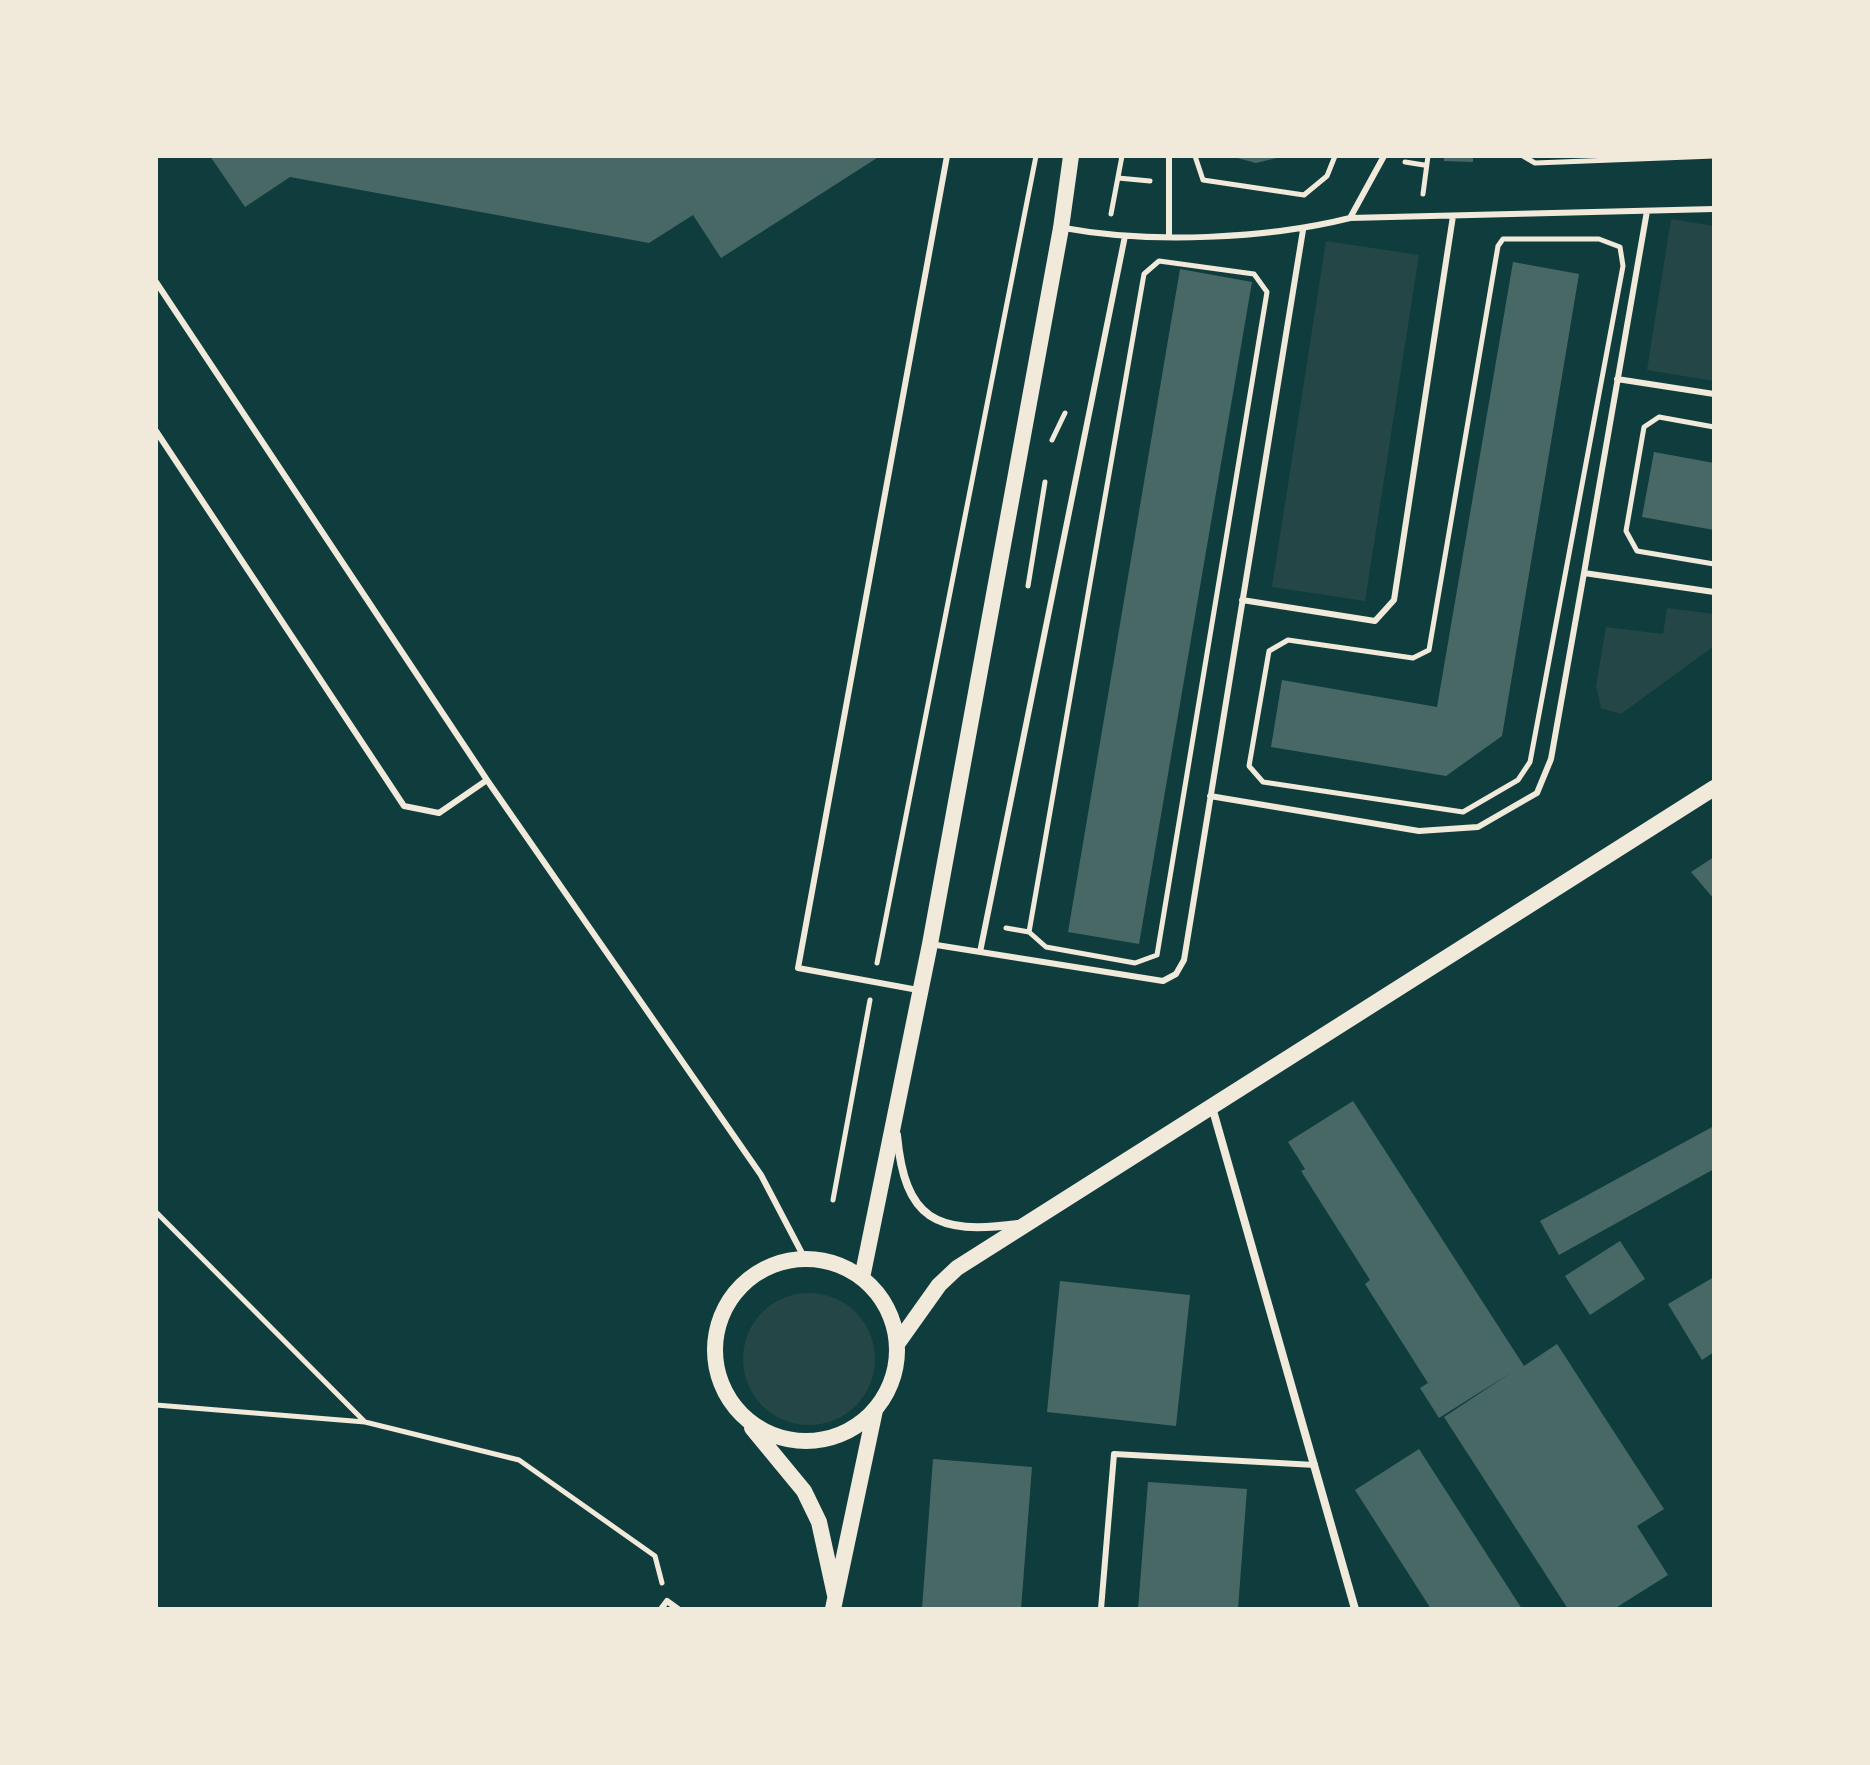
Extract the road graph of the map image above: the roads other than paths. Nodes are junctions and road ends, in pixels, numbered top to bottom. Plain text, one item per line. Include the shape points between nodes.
1 (947, 156) edge
2 (1071, 156) edge
3 (1169, 156) edge
4 (1384, 156) edge
5 (1714, 209) edge
6 (1647, 211) junction
7 (1453, 216) junction
8 (1350, 218) junction
9 (1061, 228) junction
10 (1303, 230) junction
11 (1125, 236) junction
12 (1169, 237) junction
13 (156, 282) edge
14 (1617, 379) junction
15 (1714, 394) edge
16 (156, 431) edge
17 (1584, 573) junction
18 (1714, 592) edge
19 (1242, 600) junction
20 (487, 780) junction
21 (1714, 788) edge
22 (1210, 796) junction
23 (930, 944) junction
24 (980, 952) junction
25 (920, 991) junction
26 (1211, 1106) junction
27 (894, 1110) junction
28 (1024, 1223) junction
29 (805, 1259) junction
30 (862, 1278) junction
31 (897, 1344) junction
32 (875, 1410) junction
33 (743, 1416) junction
34 (1315, 1465) junction
35 (834, 1602) edge
36 (661, 1609) edge
37 (678, 1609) edge
38 (1101, 1609) edge
39 (1355, 1609) edge

1 - 25 lane via 798,968
2 - 9 main road
3 - 12 lane
4 - 8 lane
5 - 6 lane
6 - 7 lane
6 - 14 lane
7 - 8 lane
7 - 19 lane via 1394,600 1375,621
8 - 10 lane
9 - 11 lane
9 - 23 main road
10 - 12 lane
10 - 19 lane
11 - 12 lane
11 - 24 lane
13 - 20 lane
14 - 15 lane
14 - 17 lane
16 - 20 lane via 404,806 439,813
17 - 18 lane
17 - 22 lane via 1551,759 1537,793 1478,827 1419,831
19 - 22 lane
20 - 29 lane via 761,1175
21 - 26 main road
22 - 24 lane via 1184,960 1176,974 1163,981
23 - 24 lane
23 - 25 main road
25 - 27 main road
26 - 28 main road
26 - 34 street
27 - 28 street via 910,1198 932,1218 974,1230
27 - 30 main road
28 - 31 main road via 939,1285
29 - 30 main road via 836,1264
29 - 33 main road via 752,1277 733,1295 721,1319 717,1371
30 - 31 main road via 886,1308
31 - 32 main road via 896,1368
32 - 33 main road via 853,1429 826,1439 796,1441 768,1433
32 - 35 main road
33 - 35 main road via 804,1491 819,1522
34 - 38 lane via 1114,1454
34 - 39 street
36 - 37 lane via 667,1601

